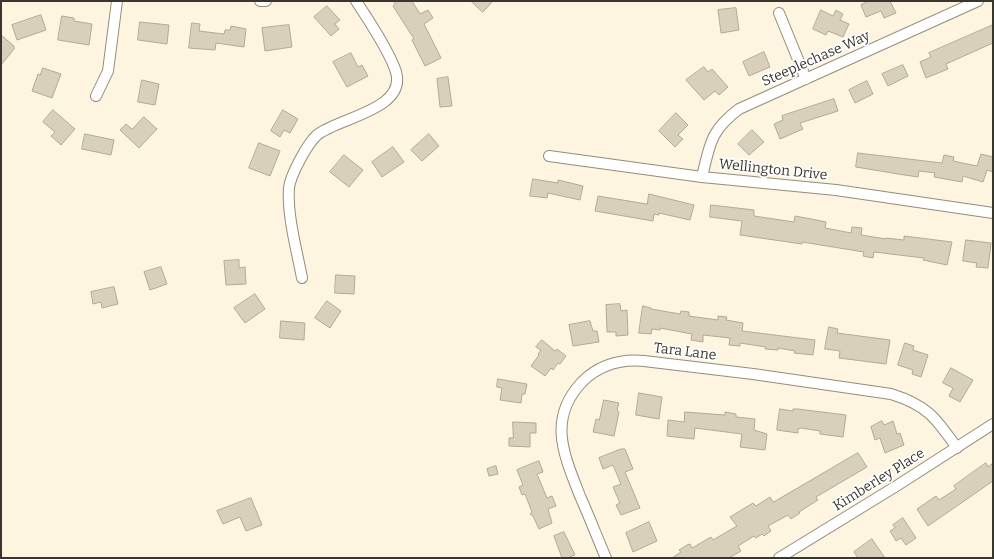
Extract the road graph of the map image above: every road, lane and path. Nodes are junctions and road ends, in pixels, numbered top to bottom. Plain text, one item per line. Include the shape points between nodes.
1 (117, 1) edge
2 (260, 1) edge
3 (266, 1) edge
4 (356, 1) edge
5 (973, 2) edge
6 (779, 13) dead end
7 (806, 79) junction
8 (96, 96) dead end
9 (549, 156) dead end
10 (702, 177) junction
11 (993, 213) edge
12 (302, 278) dead end
13 (993, 424) edge
14 (957, 448) junction
15 (606, 558) edge
16 (779, 558) edge

1 - 8 street via 108,71
2 - 3 street
4 - 12 street via 396,73 396,88 390,98 370,110 317,135 303,154 289,188 291,218
5 - 7 street, Steeplechase Way
6 - 7 street
7 - 10 street, Steeplechase Way via 740,109 724,120 711,139
9 - 10 street, Wellington Drive
10 - 11 street, Wellington Drive via 836,190
13 - 14 street, Kimberley Place
14 - 15 street, Tara Lane via 928,411 908,399 891,394 644,361 631,360 610,364 592,374 576,389 566,408 561,430 565,458
14 - 16 street, Kimberley Place

